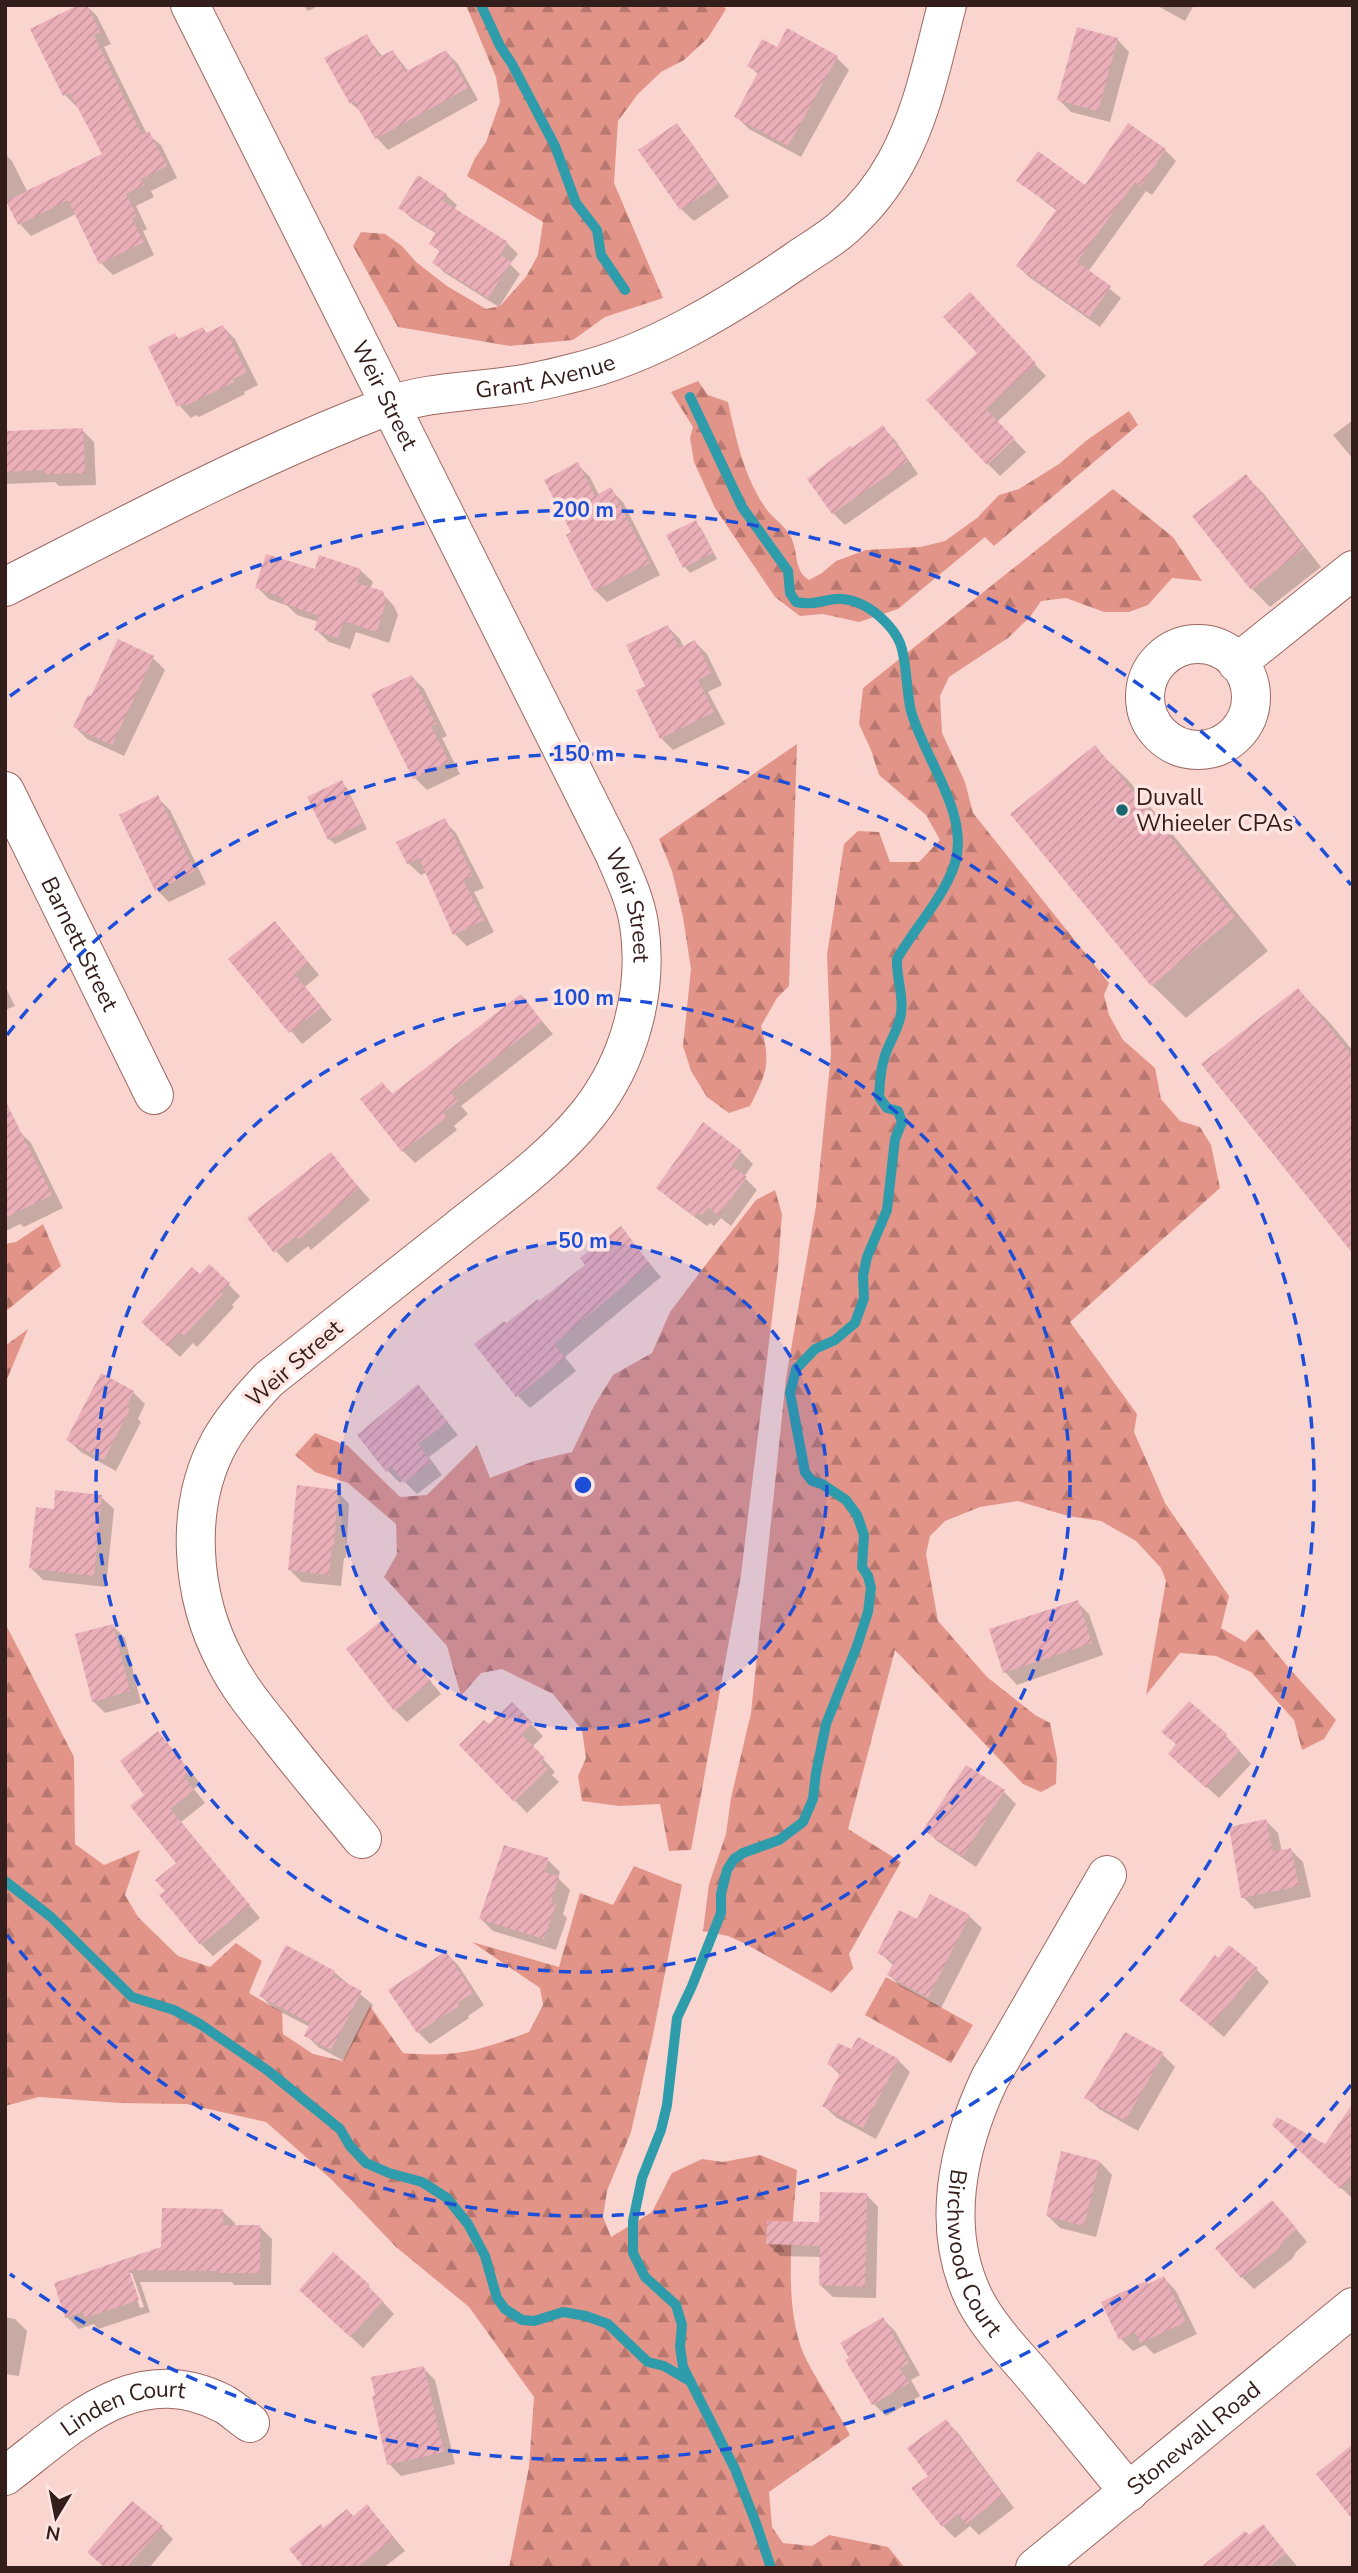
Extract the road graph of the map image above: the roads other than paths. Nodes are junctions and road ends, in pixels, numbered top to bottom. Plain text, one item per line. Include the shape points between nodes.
1 (190, 5) edge
2 (947, 5) edge
3 (391, 405) junction
4 (1353, 570) edge
5 (5, 587) edge
6 (1237, 663) dead end
7 (5, 791) edge
8 (154, 1095) dead end
9 (362, 1839) dead end
10 (1107, 1875) dead end
11 (1353, 2307) edge
12 (250, 2423) dead end
13 (5, 2476) edge
14 (1129, 2492) junction
15 (1035, 2568) edge

1 - 3 street, Weir Street
2 - 3 street, Grant Avenue via 918,113 896,163 844,227 765,282 639,350 552,378
3 - 5 street, Grant Avenue via 243,467
3 - 9 street, Weir Street via 614,853 639,922 642,966 637,1010 625,1051 588,1115 514,1184 269,1379 241,1408 209,1466 198,1509 197,1569 218,1645 253,1704
4 - 6 street
7 - 8 street, Barnett Street
10 - 14 street, Birchwood Court via 976,2108 961,2157 955,2205 957,2243 967,2281 988,2321
11 - 14 street, Stonewall Road
12 - 13 street, Linden Court via 195,2393 133,2392 87,2413
14 - 15 street, Stonewall Road

